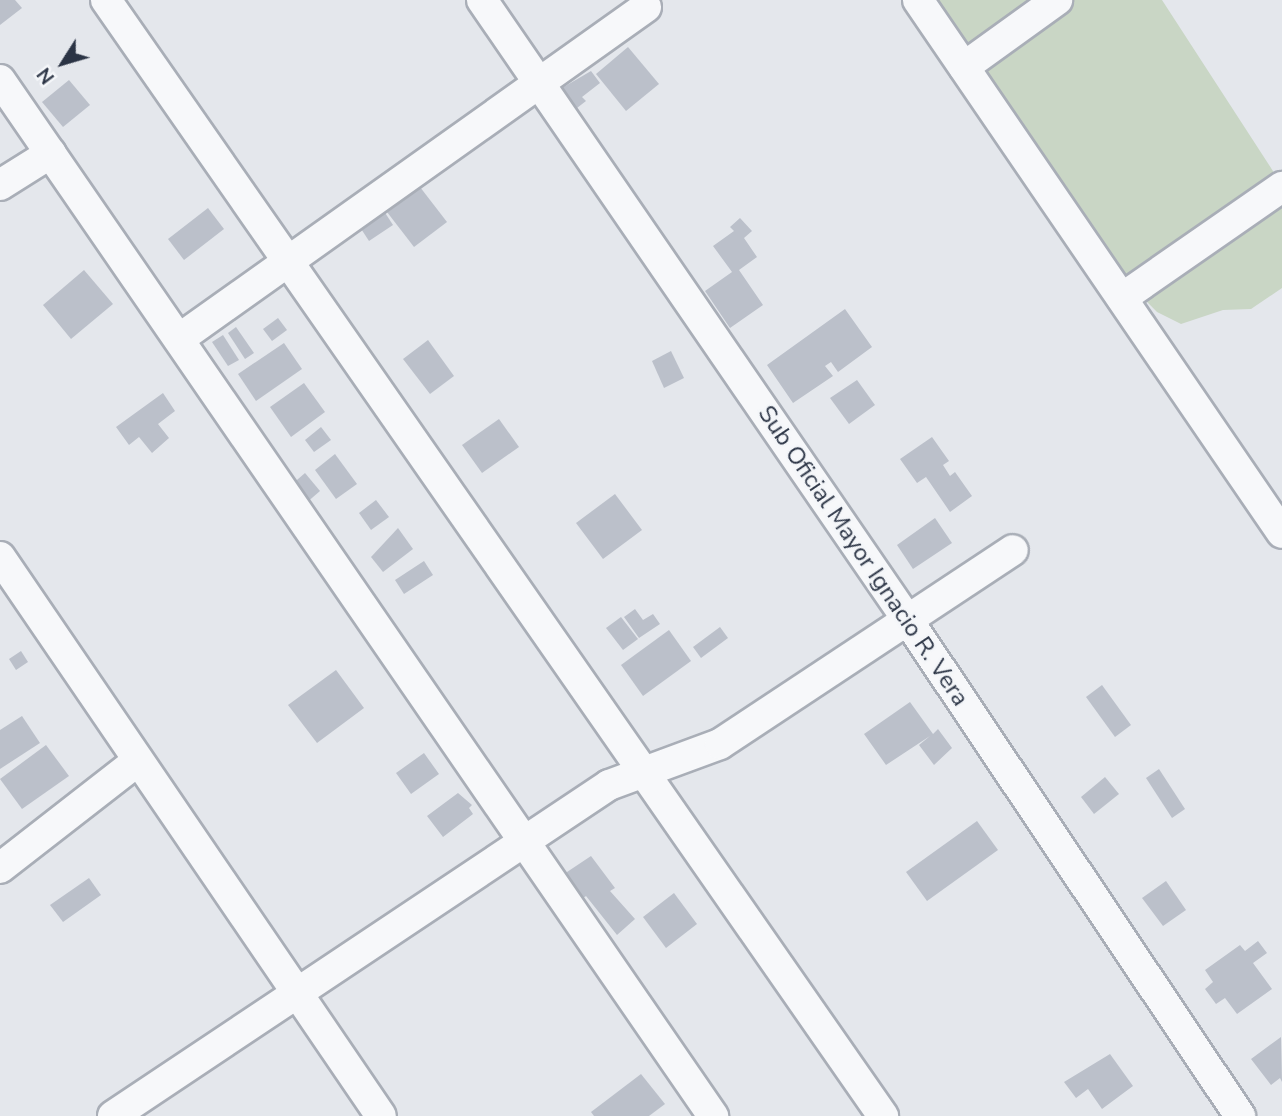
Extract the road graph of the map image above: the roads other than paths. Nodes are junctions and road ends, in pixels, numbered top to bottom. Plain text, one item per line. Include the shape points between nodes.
1 (106, 0) edge
2 (482, 0) edge
3 (918, 0) edge
4 (1057, 0) edge
5 (646, 7) dead end
6 (964, 67) junction
7 (0, 80) edge
8 (540, 83) junction
9 (51, 153) junction
10 (0, 185) edge
11 (1282, 187) edge
12 (290, 260) junction
13 (1122, 298) junction
14 (179, 339) junction
15 (1282, 533) edge
16 (1013, 550) dead end
17 (0, 557) edge
18 (909, 622) junction
19 (136, 762) junction
20 (643, 773) junction
21 (524, 840) junction
22 (0, 868) edge
23 (298, 992) junction
24 (113, 1116) edge
25 (381, 1116) edge
26 (713, 1116) edge
27 (883, 1116) edge
28 (1240, 1116) edge

1 - 12 street
2 - 8 street, Sub Oficial Mayor Ignacio R. Vera
3 - 6 street
4 - 6 street
5 - 8 street
6 - 13 street
7 - 9 street
8 - 12 street
8 - 18 street, Sub Oficial Mayor Ignacio R. Vera
9 - 10 street
9 - 14 street
11 - 13 street
12 - 14 street
12 - 20 street
13 - 15 street
14 - 21 street
16 - 18 street
17 - 19 street
18 - 20 street via 720,744
18 - 28 street, Sub Oficial Mayor Ignacio R. Vera
19 - 22 street
19 - 23 street
20 - 21 street via 609,785
20 - 27 street
21 - 23 street
21 - 26 street
23 - 24 street
23 - 25 street

